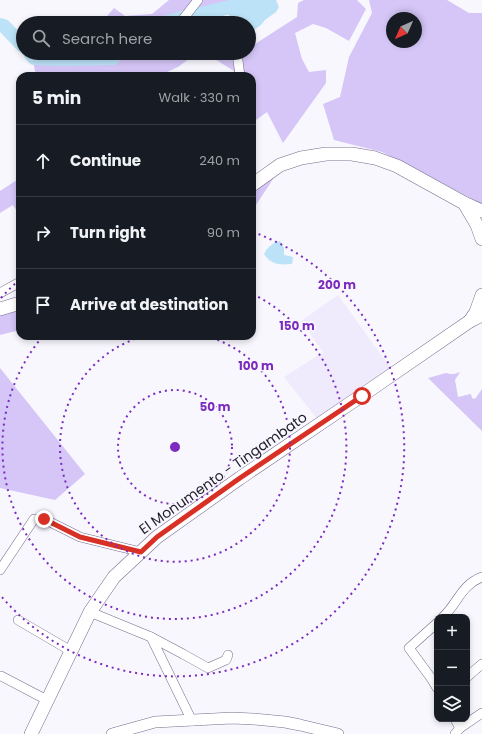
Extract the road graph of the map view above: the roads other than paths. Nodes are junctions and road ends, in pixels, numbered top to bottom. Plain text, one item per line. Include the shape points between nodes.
1 (198, 0) edge
2 (185, 16) edge
3 (238, 60) edge
4 (239, 72) edge
5 (256, 182) edge
6 (464, 203) junction
7 (482, 211) edge
8 (482, 239) edge
9 (16, 284) edge
10 (0, 293) edge
11 (482, 295) edge
12 (16, 304) edge
13 (0, 309) edge
14 (476, 318) edge
15 (141, 552) junction
16 (0, 570) edge
17 (482, 577) edge
18 (90, 612) junction
19 (445, 614) edge
20 (18, 620) dead end
21 (434, 626) edge
22 (150, 637) junction
23 (71, 651) junction
24 (228, 655) dead end
25 (482, 664) edge
26 (470, 674) edge
27 (434, 675) edge
28 (1, 676) dead end
29 (47, 700) junction
30 (482, 713) edge
31 (192, 721) junction
32 (458, 731) edge
33 (31, 734) edge
34 (112, 734) edge
35 (338, 734) edge

1 - 2 street
3 - 4 street
5 - 6 main road via 280,165 300,158 352,154 375,158 397,166
6 - 7 main road
6 - 8 main road via 477,224
9 - 10 street
11 - 14 main road
12 - 13 main road
14 - 15 main road, El Monumento - Tingambato via 240,478 157,537
15 - 16 street via 80,537 44,519 34,519
15 - 18 main road, El Monumento - Tingambato via 114,577
17 - 19 street via 468,584
18 - 22 street
18 - 23 main road, El Monumento - Tingambato
20 - 23 street
21 - 27 street via 409,648
22 - 24 street via 208,668 226,660
22 - 31 street
23 - 29 main road, El Monumento - Tingambato
25 - 26 street
28 - 29 street
29 - 33 main road, El Monumento - Tingambato
30 - 32 street
31 - 34 street via 155,722
31 - 35 street via 232,718 268,720

